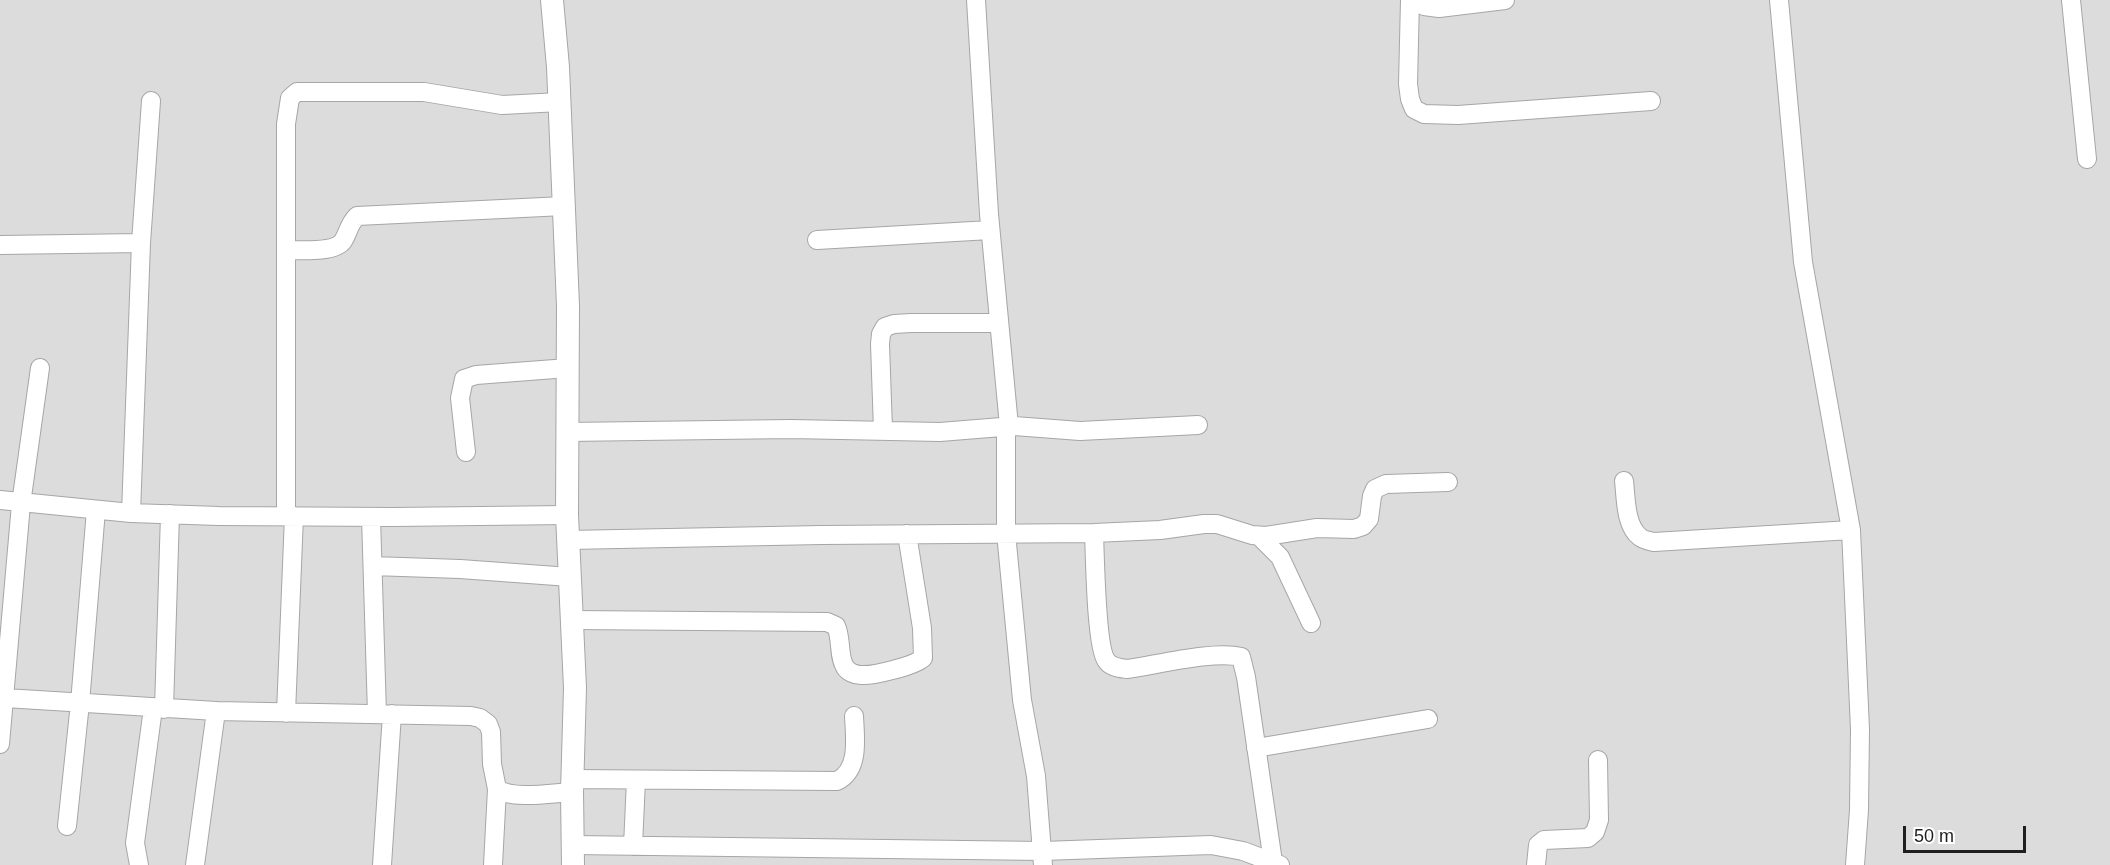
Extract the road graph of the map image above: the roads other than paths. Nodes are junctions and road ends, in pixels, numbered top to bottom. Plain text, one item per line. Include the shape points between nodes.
1 (552, 0) edge
2 (976, 0) edge
3 (1412, 0) edge
4 (1505, 0) edge
5 (1779, 0) edge
6 (2071, 0) edge
7 (151, 101) dead end
8 (1651, 101) dead end
9 (560, 102) junction
10 (2087, 159) dead end
11 (564, 206) junction
12 (990, 230) junction
13 (817, 240) dead end
14 (141, 243) junction
15 (0, 245) edge
16 (286, 250) junction
17 (999, 323) junction
18 (40, 368) dead end
19 (568, 368) junction
20 (1198, 425) dead end
21 (1005, 426) junction
22 (883, 430) junction
23 (567, 432) junction
24 (466, 452) dead end
25 (1624, 481) dead end
26 (1448, 482) dead end
27 (0, 500) edge
28 (21, 504) junction
29 (96, 510) junction
30 (131, 513) junction
31 (170, 514) junction
32 (567, 515) junction
33 (290, 516) junction
34 (371, 517) junction
35 (1851, 530) junction
36 (1006, 533) junction
37 (1094, 533) junction
38 (908, 534) junction
39 (1259, 536) junction
40 (568, 540) junction
41 (373, 566) junction
42 (570, 577) junction
43 (572, 621) junction
44 (1311, 623) dead end
45 (5, 698) junction
46 (80, 703) junction
47 (159, 709) junction
48 (216, 711) junction
49 (286, 713) junction
50 (384, 714) junction
51 (854, 716) dead end
52 (1428, 719) dead end
53 (0, 744) edge
54 (1256, 748) junction
55 (1598, 760) dead end
56 (636, 780) junction
57 (572, 786) junction
58 (497, 789) junction
59 (67, 826) dead end
60 (633, 846) junction
61 (573, 855) edge
62 (965, 858) edge
63 (1043, 858) edge
64 (1276, 864) edge
65 (140, 865) edge
66 (195, 865) edge
67 (382, 865) edge
68 (493, 865) edge
69 (1536, 865) edge
70 (1855, 865) edge

1 - 9 street
2 - 12 street
3 - 4 street via 1439,8
3 - 8 street via 1408,84 1414,109 1424,114
5 - 35 street via 1803,262
6 - 10 street
7 - 14 street
9 - 11 street
9 - 16 street via 502,105 424,92 297,92 287,109
11 - 16 street via 357,216 350,222 342,243 334,248
11 - 19 street
12 - 13 street
12 - 17 street
14 - 15 street
14 - 30 street
16 - 33 street
17 - 21 street
17 - 22 street via 911,323 885,327 880,344
18 - 28 street
19 - 23 street
19 - 24 street via 464,379 460,398
20 - 21 street via 1080,431
21 - 22 street via 940,432
21 - 36 street
22 - 23 street
23 - 32 street
25 - 35 street via 1632,525 1640,537 1654,542
26 - 39 street via 1386,484 1376,489 1369,519 1354,529 1317,528
27 - 28 street
28 - 29 street
28 - 45 street
29 - 30 street
29 - 46 street
30 - 31 street
31 - 33 street
31 - 47 street
32 - 34 street
32 - 40 street
33 - 34 street
33 - 49 street
34 - 41 street
35 - 70 street via 1860,729
36 - 37 street
36 - 38 street
36 - 63 street via 1018,665 1036,776
37 - 39 street via 1217,524
37 - 54 street via 1100,640 1106,662 1127,669 1216,655 1241,657
38 - 40 street
38 - 43 street via 922,628 923,658 917,664 860,675 850,672 844,666 836,626 827,622
39 - 44 street via 1280,557
40 - 42 street
41 - 42 street
41 - 50 street
42 - 43 street
43 - 57 street
45 - 46 street
45 - 53 street
46 - 47 street
46 - 59 street
47 - 48 street
47 - 65 street via 135,843
48 - 49 street
48 - 66 street
49 - 50 street
50 - 58 street via 480,718 488,724 490,732
50 - 67 street
51 - 56 street via 854,758 844,778 837,782
52 - 54 street
54 - 64 street
55 - 69 street via 1599,820 1595,832 1588,838 1544,840 1538,844
56 - 57 street
56 - 60 street
57 - 58 street via 520,794
57 - 61 street
58 - 68 street
60 - 61 street
60 - 62 street
62 - 63 street
63 - 64 street via 1211,844

